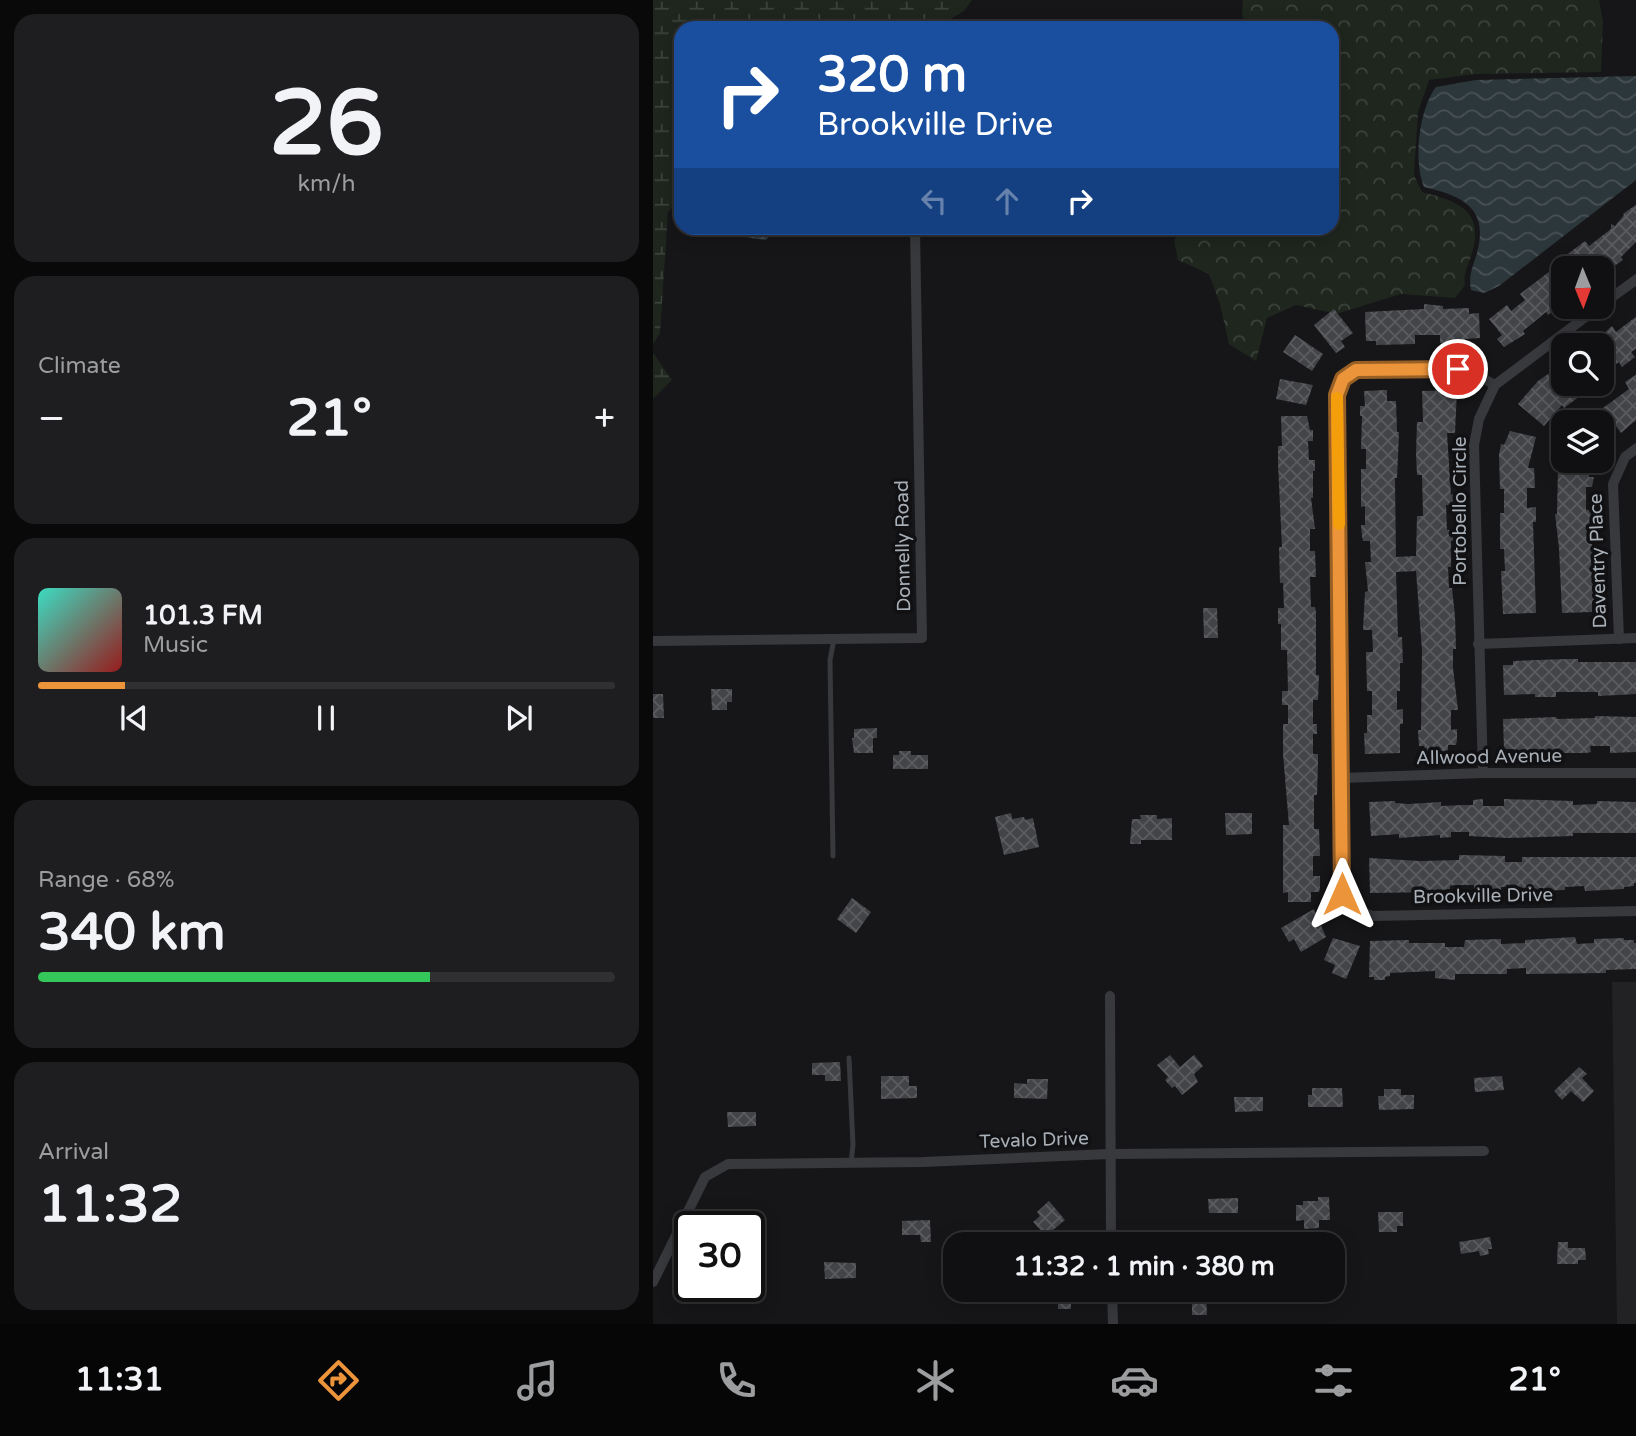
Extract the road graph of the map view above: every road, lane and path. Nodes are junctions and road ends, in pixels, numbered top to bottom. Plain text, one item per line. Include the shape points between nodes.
1 (915, 235) edge
2 (1636, 279) edge
3 (1614, 296) edge
4 (1584, 319) edge
5 (1495, 385) junction
6 (1636, 449) edge
7 (1636, 638) edge
8 (834, 639) junction
9 (1619, 639) junction
10 (653, 641) edge
11 (1478, 644) junction
12 (1483, 773) junction
13 (1636, 773) edge
14 (1342, 778) junction
15 (833, 856) dead end
16 (1636, 911) edge
17 (1110, 996) dead end
18 (849, 1058) dead end
19 (1484, 1151) dead end
20 (1109, 1154) junction
21 (851, 1163) junction
22 (1111, 1232) edge
23 (653, 1282) edge
24 (1112, 1302) edge
25 (1113, 1324) edge

1 - 8 street, Donnelly Road via 922,638
2 - 3 street, Portobello Circle
4 - 5 street, Portobello Circle
5 - 11 street, Portobello Circle via 1479,419 1474,445
5 - 14 street, Brookville Drive via 1458,369 1356,370 1343,379 1337,395
6 - 9 street, Daventry Place via 1625,457 1613,484
7 - 9 street
8 - 10 street, Donnelly Road
8 - 15 lane via 830,660
9 - 11 street
11 - 12 street, Portobello Circle
12 - 13 street, Allwood Avenue
12 - 14 street, Allwood Avenue
14 - 16 street, Brookville Drive via 1342,894 1352,908 1372,916
17 - 20 street
18 - 21 lane
19 - 20 street, Tevalo Drive
20 - 21 street, Tevalo Drive
20 - 22 street
21 - 23 street, Tevalo Drive via 728,1164 705,1177
24 - 25 street

